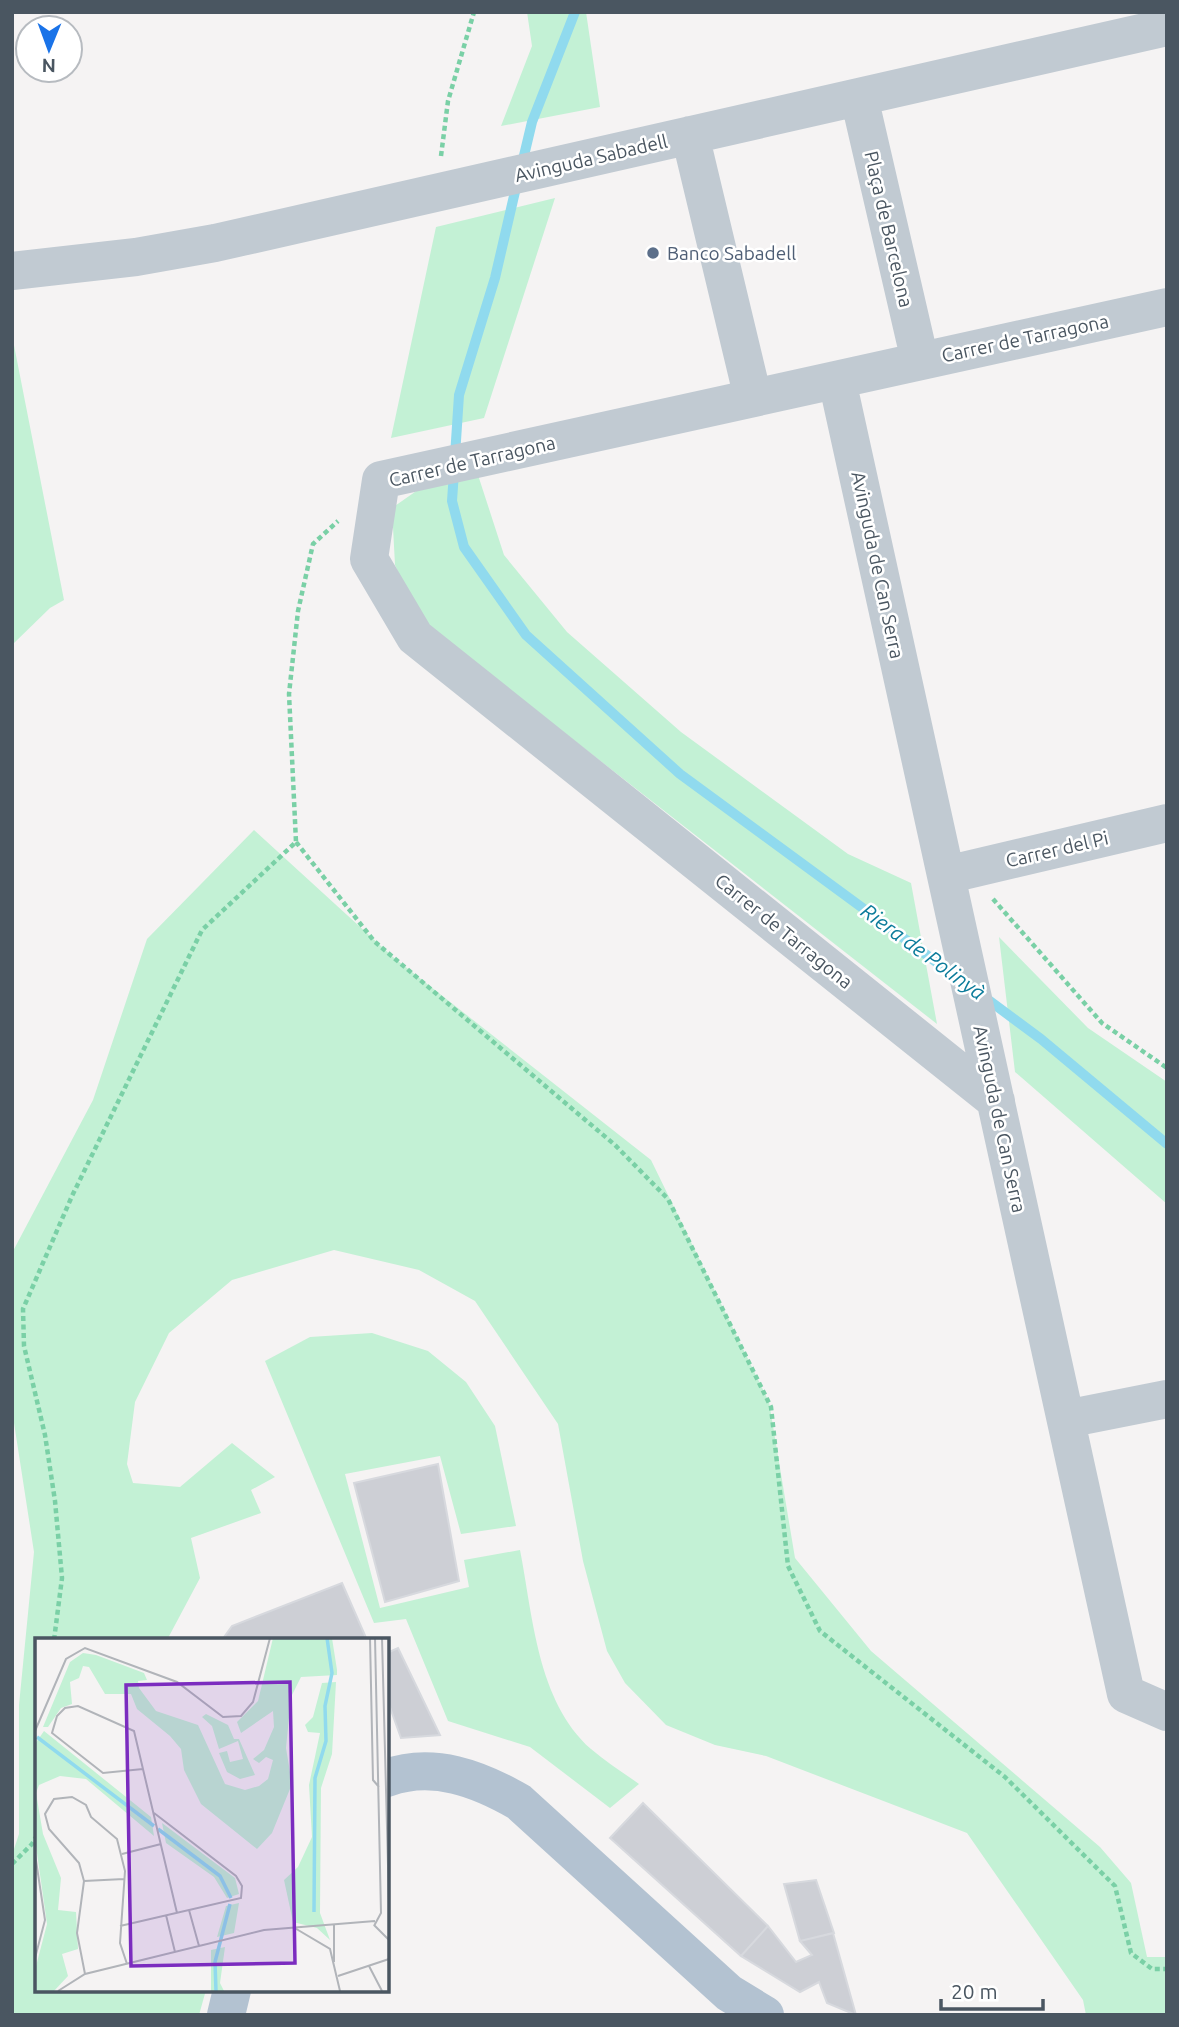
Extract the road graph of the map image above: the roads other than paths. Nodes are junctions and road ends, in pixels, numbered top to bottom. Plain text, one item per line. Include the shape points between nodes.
1 (1167, 27) edge
2 (859, 97) junction
3 (690, 135) junction
4 (18, 267) edge
5 (1167, 307) edge
6 (920, 361) junction
7 (838, 380) junction
8 (753, 398) junction
9 (1167, 823) edge
10 (946, 875) junction
11 (996, 1101) junction
12 (1167, 1399) edge
13 (1066, 1419) junction
14 (1167, 1712) edge
15 (388, 1778) edge
16 (232, 1992) edge
17 (226, 2015) edge
18 (765, 2015) edge

1 - 2 street, Avinguda Sabadell
2 - 3 street, Avinguda Sabadell
2 - 6 street, Plaça de Barcelona
3 - 4 street, Avinguda Sabadell via 215,243 136,257
3 - 8 street
5 - 6 street, Carrer de Tarragona
6 - 7 street, Carrer de Tarragona
7 - 8 street, Carrer de Tarragona
7 - 10 street, Avinguda de Can Serra
8 - 11 street, Carrer de Tarragona via 381,480 369,559 415,637
9 - 10 street, Carrer del Pi
10 - 11 street, Avinguda de Can Serra
11 - 13 street, Avinguda de Can Serra
12 - 13 street
13 - 14 street, Avinguda de Can Serra via 1126,1694
15 - 18 main road via 435,1772 461,1775 483,1781 519,1802 729,1993
16 - 17 main road

